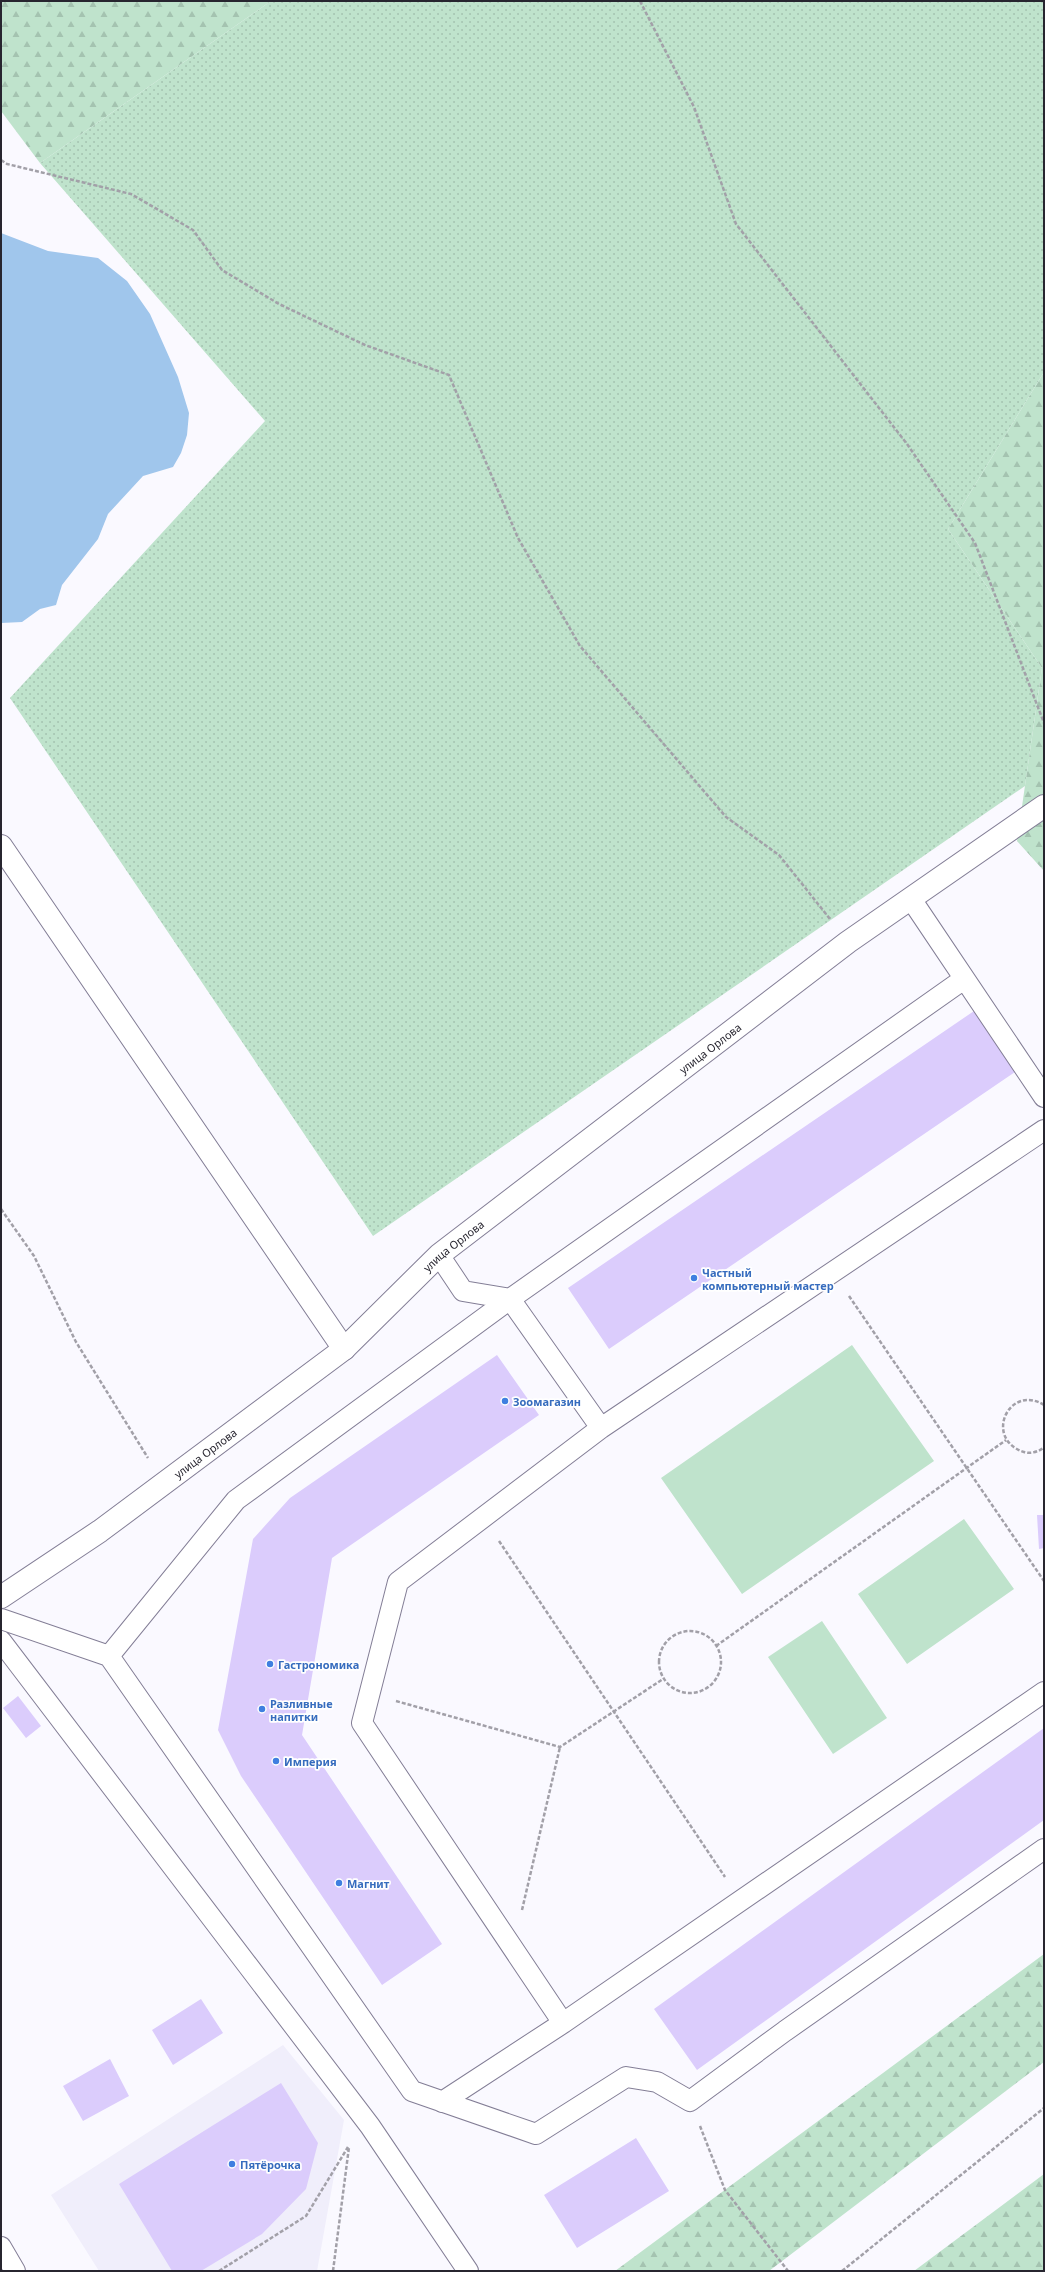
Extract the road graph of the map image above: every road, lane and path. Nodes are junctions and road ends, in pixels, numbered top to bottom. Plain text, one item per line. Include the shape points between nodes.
1 (640, 1) edge
2 (1, 160) edge
3 (1044, 723) edge
4 (1044, 806) edge
5 (1, 846) edge
6 (911, 899) junction
7 (848, 942) junction
8 (964, 979) junction
9 (1044, 1097) edge
10 (1044, 1130) edge
11 (1, 1209) edge
12 (439, 1254) junction
13 (833, 1272) junction
14 (510, 1299) junction
15 (344, 1349) junction
16 (1044, 1405) edge
17 (601, 1428) junction
18 (1006, 1440) junction
19 (1044, 1447) edge
20 (967, 1468) junction
21 (163, 1483) junction
22 (483, 1518) junction
23 (1044, 1581) edge
24 (1, 1597) edge
25 (1, 1619) edge
26 (1, 1641) edge
27 (716, 1646) junction
28 (109, 1656) junction
29 (663, 1679) junction
30 (1044, 1692) edge
31 (370, 1694) junction
32 (613, 1712) junction
33 (560, 1747) junction
34 (1044, 1849) edge
35 (741, 1900) junction
36 (513, 1949) junction
37 (563, 2023) junction
38 (690, 2101) junction
39 (442, 2102) junction
40 (1044, 2108) edge
41 (370, 2126) junction
42 (349, 2146) junction
43 (1, 2247) edge
44 (15, 2271) edge
45 (219, 2271) edge
46 (333, 2271) edge
47 (468, 2271) edge
48 (788, 2271) edge
49 (842, 2271) edge

1 - 3 path via 694,107 736,224 907,444 975,543
2 - 7 path via 8,164 131,194 193,230 222,270 279,304 364,345 449,375 518,538 580,646 726,817 778,855
4 - 6 street, улица Орлова
5 - 15 street
6 - 7 street, улица Орлова
6 - 8 lane
7 - 12 street, улица Орлова
8 - 9 lane
8 - 14 lane
10 - 13 lane
11 - 21 path via 34,1256 76,1342
12 - 14 lane via 463,1291
12 - 15 street, улица Орлова
13 - 17 lane
13 - 20 path
14 - 17 lane
14 - 28 lane via 236,1500
15 - 21 street, улица Орлова
16 - 18 path via 1037,1400 1024,1400 1012,1405 1004,1415 1002,1428
17 - 22 lane
18 - 19 path via 1015,1449 1027,1453
18 - 20 path
20 - 23 path
20 - 27 path
21 - 24 street, улица Орлова via 100,1531
22 - 31 lane via 398,1582
22 - 32 path
25 - 28 lane
26 - 41 lane
27 - 29 path via 712,1638 696,1630 678,1632 664,1644 658,1662
27 - 29 path via 721,1654 721,1672 711,1688 694,1694 676,1691
28 - 39 lane via 412,2092
29 - 32 path
30 - 35 lane
31 - 33 path
31 - 36 lane via 362,1723
32 - 33 path
32 - 35 path
33 - 36 path
34 - 38 lane
35 - 37 lane
36 - 37 lane
37 - 39 lane
38 - 39 lane via 657,2082 626,2076 536,2134
38 - 48 path via 725,2190
40 - 49 path
41 - 42 path
41 - 47 lane
42 - 45 path via 306,2216
42 - 46 path
43 - 44 lane

